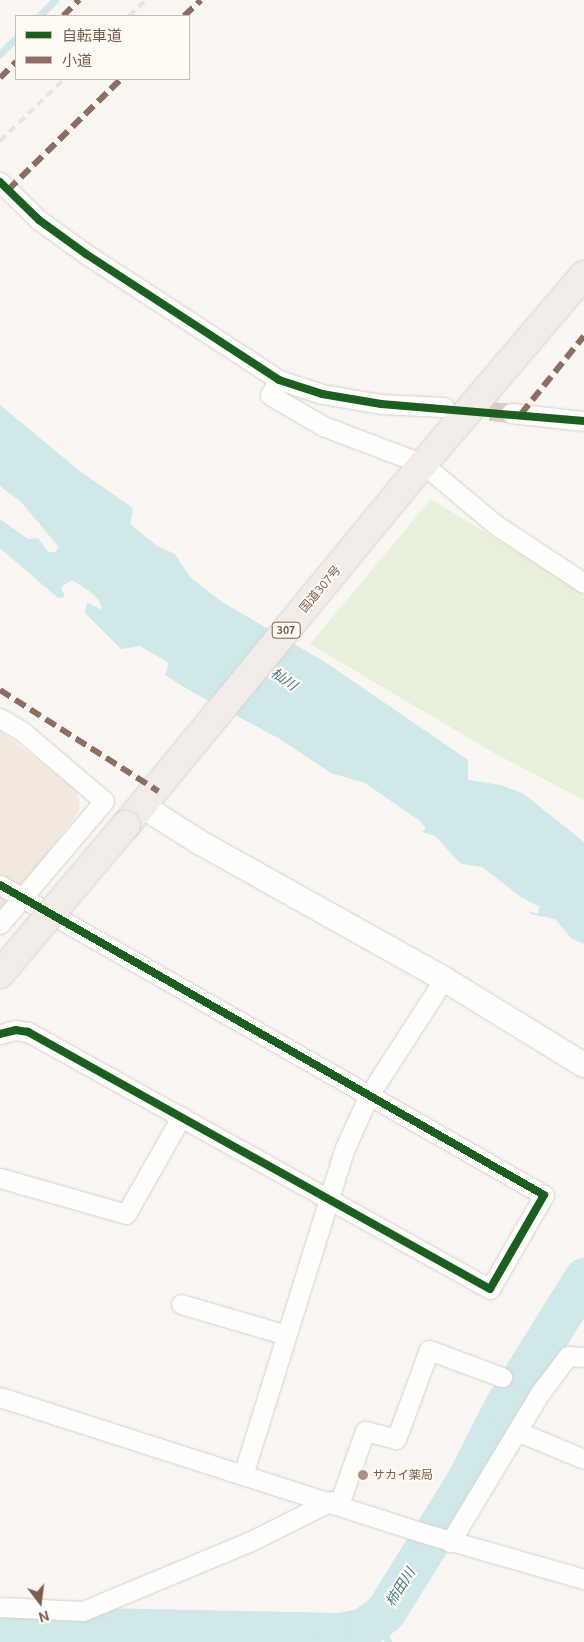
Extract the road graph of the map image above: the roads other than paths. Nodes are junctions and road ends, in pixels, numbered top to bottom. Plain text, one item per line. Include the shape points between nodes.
1 (0, 182) edge
2 (584, 275) edge
3 (279, 380) junction
4 (444, 407) tunnel mouth
5 (510, 413) tunnel mouth
6 (584, 421) edge
7 (416, 474) junction
8 (584, 583) edge
9 (0, 718) edge
10 (135, 816) junction
11 (0, 886) edge
12 (22, 899) junction
13 (0, 924) edge
14 (0, 974) edge
15 (444, 979) junction
16 (0, 1034) edge
17 (584, 1065) edge
18 (369, 1095) junction
19 (181, 1117) junction
20 (0, 1178) edge
21 (328, 1200) junction
22 (181, 1304) dead end
23 (286, 1335) junction
24 (584, 1357) edge
25 (502, 1378) dead end
26 (0, 1397) edge
27 (519, 1432) junction
28 (584, 1459) edge
29 (243, 1475) junction
30 (335, 1502) junction
31 (436, 1537) junction
32 (584, 1579) edge
33 (0, 1607) edge

1 - 3 street via 39,220 86,254
2 - 7 highway, 国道307号 / 307
3 - 4 street via 332,396 381,404
3 - 7 street via 270,395
5 - 6 street
7 - 8 street
7 - 10 highway, 国道307号 / 307
9 - 12 street via 23,732 104,800
10 - 14 highway, 国道307号 / 307, bridge
10 - 15 street via 200,842
11 - 12 street
12 - 13 street
12 - 18 street
15 - 17 street
15 - 18 street
16 - 19 street via 16,1030 28,1032
18 - 21 street via 345,1148
18 - 21 street via 544,1195 490,1290
19 - 20 street via 126,1214
19 - 21 street
21 - 23 street
22 - 23 street
23 - 29 street
24 - 27 street via 568,1356 540,1393
25 - 30 street via 429,1350 396,1439 365,1431
26 - 29 street
27 - 28 street
27 - 31 street
29 - 30 street
30 - 31 street
30 - 33 street via 249,1542 83,1611
31 - 32 street

